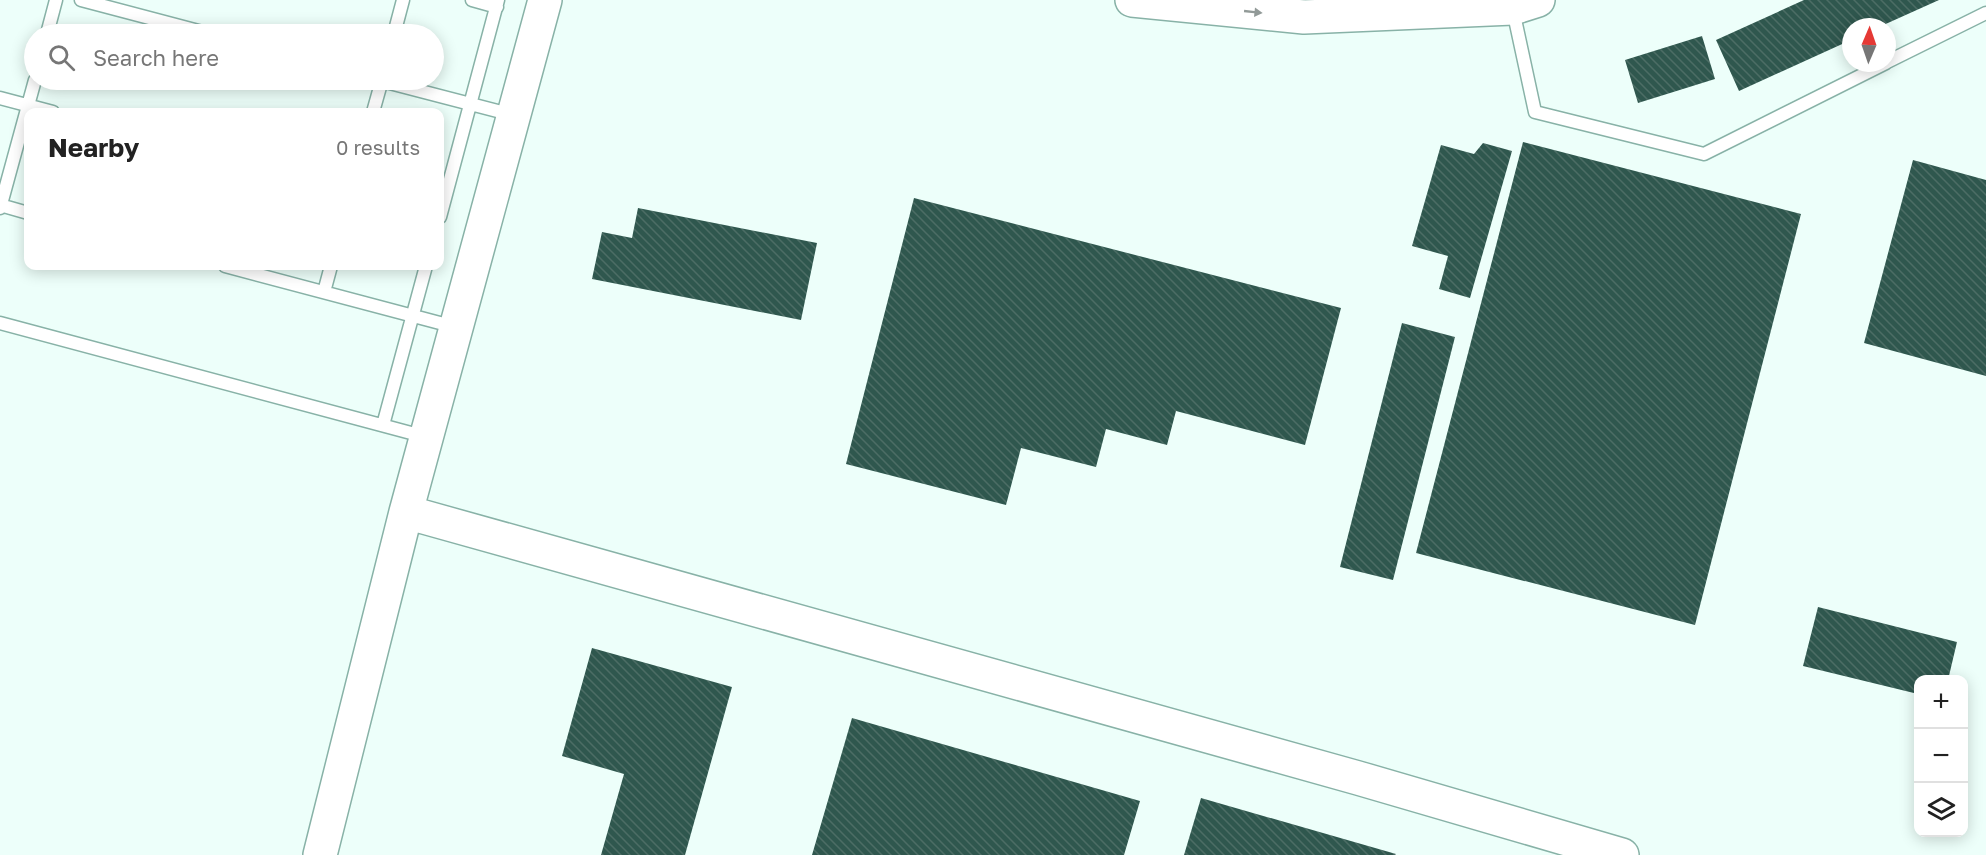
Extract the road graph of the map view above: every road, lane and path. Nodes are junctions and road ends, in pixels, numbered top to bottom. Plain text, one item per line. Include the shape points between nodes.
1 (56, 0) edge
2 (81, 0) edge
3 (403, 0) edge
4 (472, 0) edge
5 (545, 0) edge
6 (1132, 0) edge
7 (498, 3) edge
8 (1521, 3) edge
9 (1986, 13) edge
10 (50, 24) edge
11 (172, 24) edge
12 (397, 24) edge
13 (1896, 58) edge
14 (1868, 72) edge
15 (32, 90) edge
16 (378, 90) edge
17 (418, 90) edge
18 (0, 98) edge
19 (470, 104) junction
20 (28, 106) junction
21 (36, 108) edge
22 (374, 108) edge
23 (514, 116) junction
24 (24, 120) edge
25 (444, 202) edge
26 (0, 206) edge
27 (24, 212) edge
28 (240, 270) edge
29 (330, 270) edge
30 (425, 270) edge
31 (324, 292) junction
32 (413, 316) junction
33 (0, 323) edge
34 (457, 327) junction
35 (383, 425) junction
36 (427, 437) junction
37 (406, 512) junction
38 (320, 855) edge
39 (1622, 855) edge

1 - 10 lane
2 - 11 lane
3 - 12 lane
4 - 7 lane
5 - 23 main road
6 -> 8 main road via 1304,17
7 - 19 lane
8 - 14 lane via 1535,112 1704,154
9 - 13 lane
15 - 20 lane
16 - 22 lane
17 - 19 lane
18 - 20 lane
19 - 23 lane
19 - 25 lane
20 - 21 lane
23 - 34 main road
24 - 26 lane
26 - 27 lane
28 - 31 lane
29 - 31 lane
30 - 32 lane
31 - 32 lane
32 - 34 lane
32 - 35 lane
33 - 35 lane
34 - 36 main road
35 - 36 lane
36 - 37 main road
37 - 38 main road
37 - 39 main road

